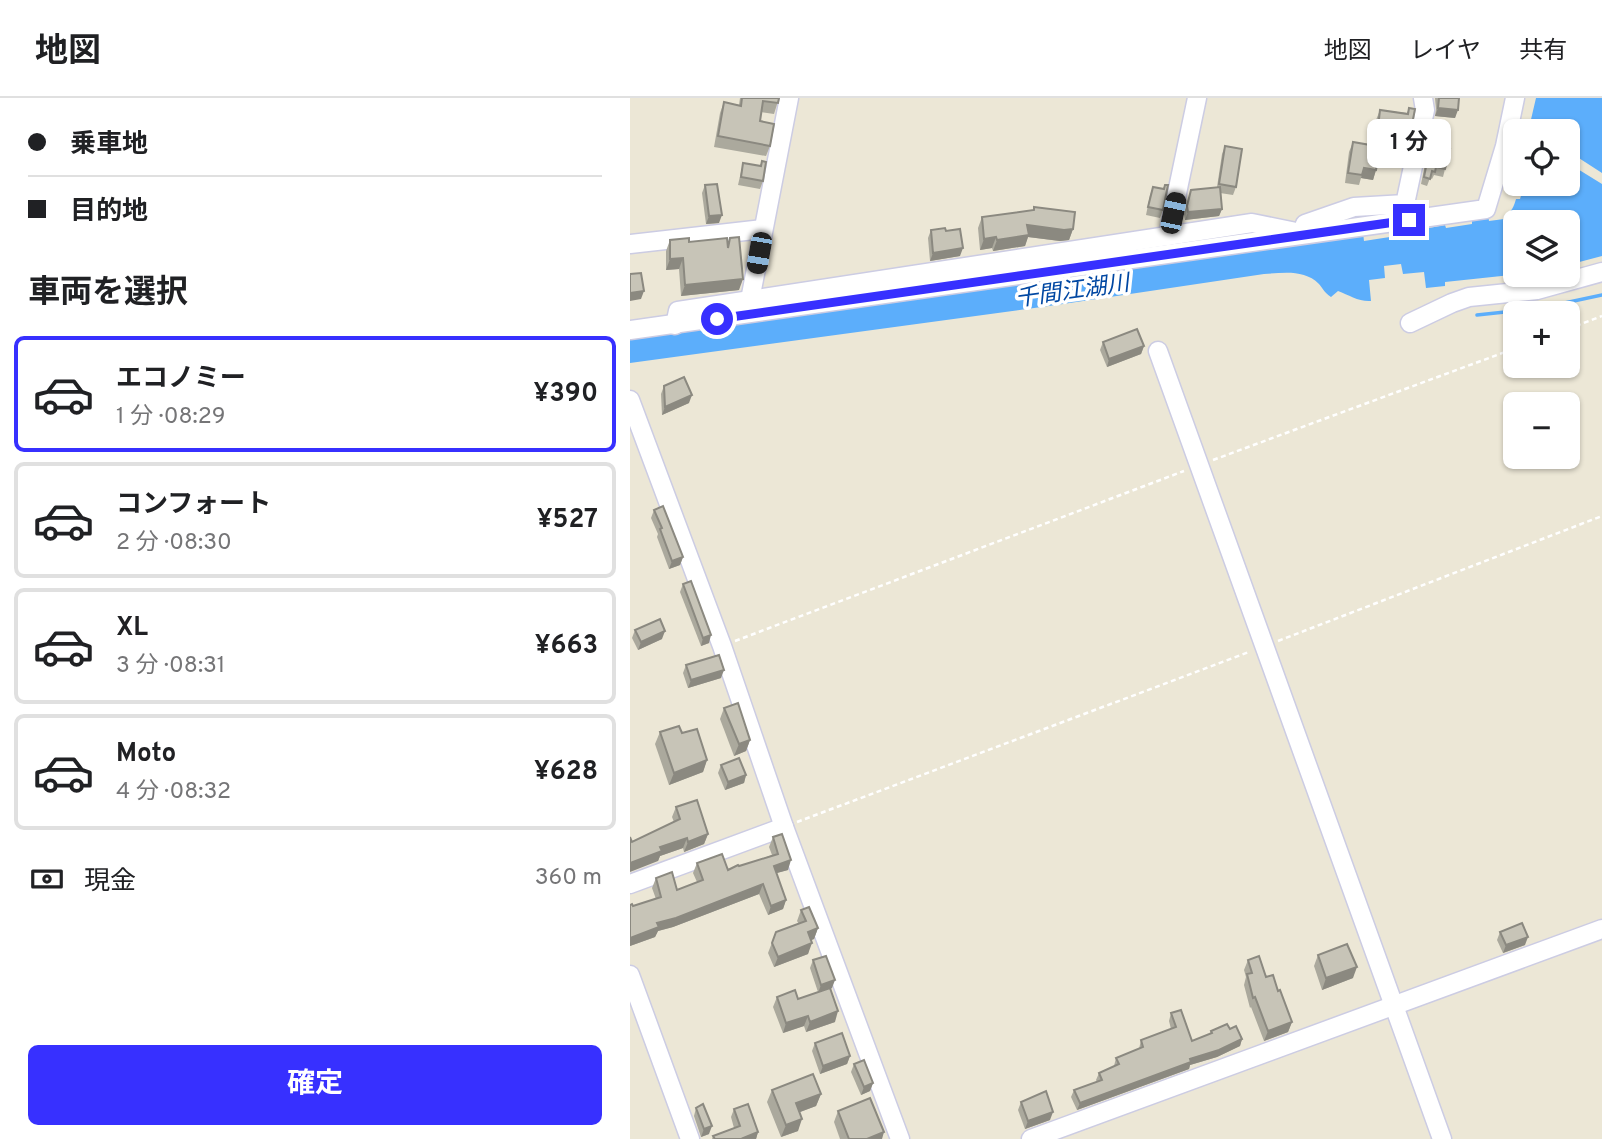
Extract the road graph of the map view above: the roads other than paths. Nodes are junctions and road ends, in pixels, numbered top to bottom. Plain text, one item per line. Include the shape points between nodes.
1 (789, 98) edge
2 (1197, 98) edge
3 (1515, 98) edge
4 (1424, 104) edge
5 (764, 229) junction
6 (1306, 234) junction
7 (1168, 236) junction
8 (630, 244) edge
9 (1602, 272) edge
10 (750, 300) junction
11 (1410, 323) dead end
12 (675, 324) junction
13 (630, 330) edge
14 (1158, 351) dead end
15 (630, 400) edge
16 (784, 827) junction
17 (630, 884) edge
18 (1602, 929) edge
19 (630, 975) edge
20 (1393, 1005) junction
21 (690, 1139) edge
22 (900, 1139) edge
23 (1031, 1139) edge
24 (1442, 1139) edge

1 - 5 street
2 - 7 street
3 - 6 street via 1486,209
4 - 6 street via 1405,204 1354,207 1305,224
5 - 8 street
5 - 10 street
6 - 7 street via 1252,223
6 - 12 street
7 - 10 street
9 - 11 street via 1537,290 1469,297
10 - 12 street via 678,311
12 - 13 street
14 - 20 street
15 - 16 street
16 - 17 street
16 - 22 street
18 - 20 street
19 - 21 street
20 - 23 street
20 - 24 street

